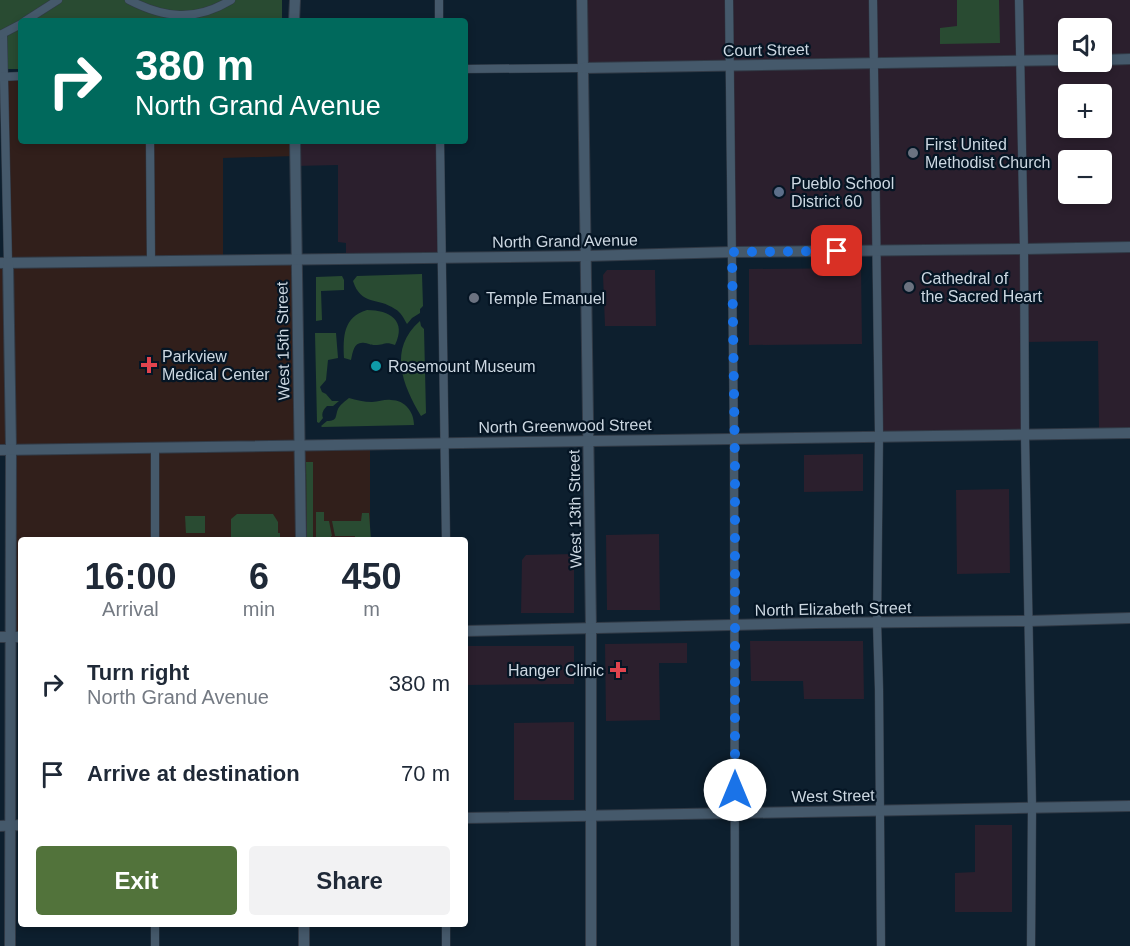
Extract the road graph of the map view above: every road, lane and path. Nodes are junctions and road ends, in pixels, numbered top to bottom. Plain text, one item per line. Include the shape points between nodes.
1 (58, 0) edge
2 (129, 0) edge
3 (231, 0) edge
4 (295, 0) edge
5 (439, 0) edge
6 (582, 0) edge
7 (729, 0) edge
8 (873, 0) edge
9 (1019, 0) edge
10 (30, 18) edge
11 (294, 18) edge
12 (439, 18) edge
13 (18, 26) edge
14 (2, 35) edge
15 (1130, 59) edge
16 (1058, 60) edge
17 (1112, 60) edge
18 (1019, 61) junction
19 (874, 63) junction
20 (730, 66) junction
21 (583, 68) junction
22 (468, 69) edge
23 (18, 76) edge
24 (2, 77) edge
25 (150, 144) edge
26 (295, 144) edge
27 (440, 144) edge
28 (1130, 246) edge
29 (1024, 249) junction
30 (877, 251) junction
31 (732, 252) junction
32 (585, 256) junction
33 (441, 258) junction
34 (296, 260) junction
35 (151, 261) junction
36 (4, 263) edge
37 (1130, 433) edge
38 (1025, 435) junction
39 (879, 437) junction
40 (734, 439) junction
41 (589, 441) junction
42 (444, 443) junction
43 (300, 445) junction
44 (154, 448) junction
45 (5, 450) edge
46 (155, 537) edge
47 (301, 537) edge
48 (446, 537) edge
49 (1130, 618) edge
50 (1029, 621) junction
51 (877, 622) junction
52 (735, 626) junction
53 (591, 628) junction
54 (468, 631) edge
55 (10, 637) edge
56 (1130, 806) edge
57 (1032, 807) junction
58 (879, 810) junction
59 (735, 813) junction
60 (591, 816) junction
61 (468, 818) edge
62 (11, 825) edge
63 (155, 927) edge
64 (304, 927) edge
65 (446, 927) edge
66 (10, 946) edge
67 (155, 946) edge
68 (304, 946) edge
69 (446, 946) edge
70 (591, 946) edge
71 (735, 946) edge
72 (881, 946) edge
73 (1031, 946) edge

1 - 10 street
2 - 3 street via 163,14 182,15 200,13
4 - 11 street
5 - 12 street
6 - 21 street, West 13th Street
7 - 20 street
8 - 19 street
9 - 18 street
13 - 14 street
14 - 24 street
15 - 17 street
16 - 18 street, Court Street
18 - 19 street, Court Street
18 - 29 street
19 - 20 street, Court Street
19 - 30 street
20 - 21 street, Court Street
20 - 31 street
21 - 22 street, Court Street
21 - 32 street, West 13th Street
23 - 24 street
24 - 36 street
25 - 35 street
26 - 34 street, West 15th Street
27 - 33 street
28 - 29 street, North Grand Avenue
29 - 30 street, North Grand Avenue
29 - 38 street
30 - 31 street, North Grand Avenue
30 - 39 street
31 - 32 street, North Grand Avenue
31 - 40 street
32 - 33 street, North Grand Avenue
32 - 41 street, West 13th Street
33 - 34 street, North Grand Avenue
33 - 42 street
34 - 35 street, North Grand Avenue
34 - 43 street, West 15th Street
35 - 36 street, North Grand Avenue
36 - 45 street
37 - 38 street, North Greenwood Street
38 - 39 street, North Greenwood Street
38 - 50 street
39 - 40 street, North Greenwood Street
39 - 51 street
40 - 41 street, North Greenwood Street
40 - 52 street
41 - 42 street, North Greenwood Street
41 - 53 street, West 13th Street
42 - 43 street, North Greenwood Street
42 - 48 street
43 - 44 street, North Greenwood Street
43 - 47 street, West 15th Street
44 - 45 street, North Greenwood Street
44 - 46 street
45 - 55 street
49 - 50 street, North Elizabeth Street
50 - 51 street, North Elizabeth Street
50 - 57 street
51 - 52 street, North Elizabeth Street
51 - 58 street
52 - 53 street, North Elizabeth Street
52 - 59 street
53 - 54 street, North Elizabeth Street
53 - 60 street, West 13th Street
55 - 62 street
56 - 57 street, West Street
57 - 58 street, West Street
57 - 73 street
58 - 59 street, West Street
58 - 72 street
59 - 60 street, West Street
59 - 71 street
60 - 61 street, West Street
60 - 70 street, West 13th Street
62 - 66 street
63 - 67 street
64 - 68 street
65 - 69 street

